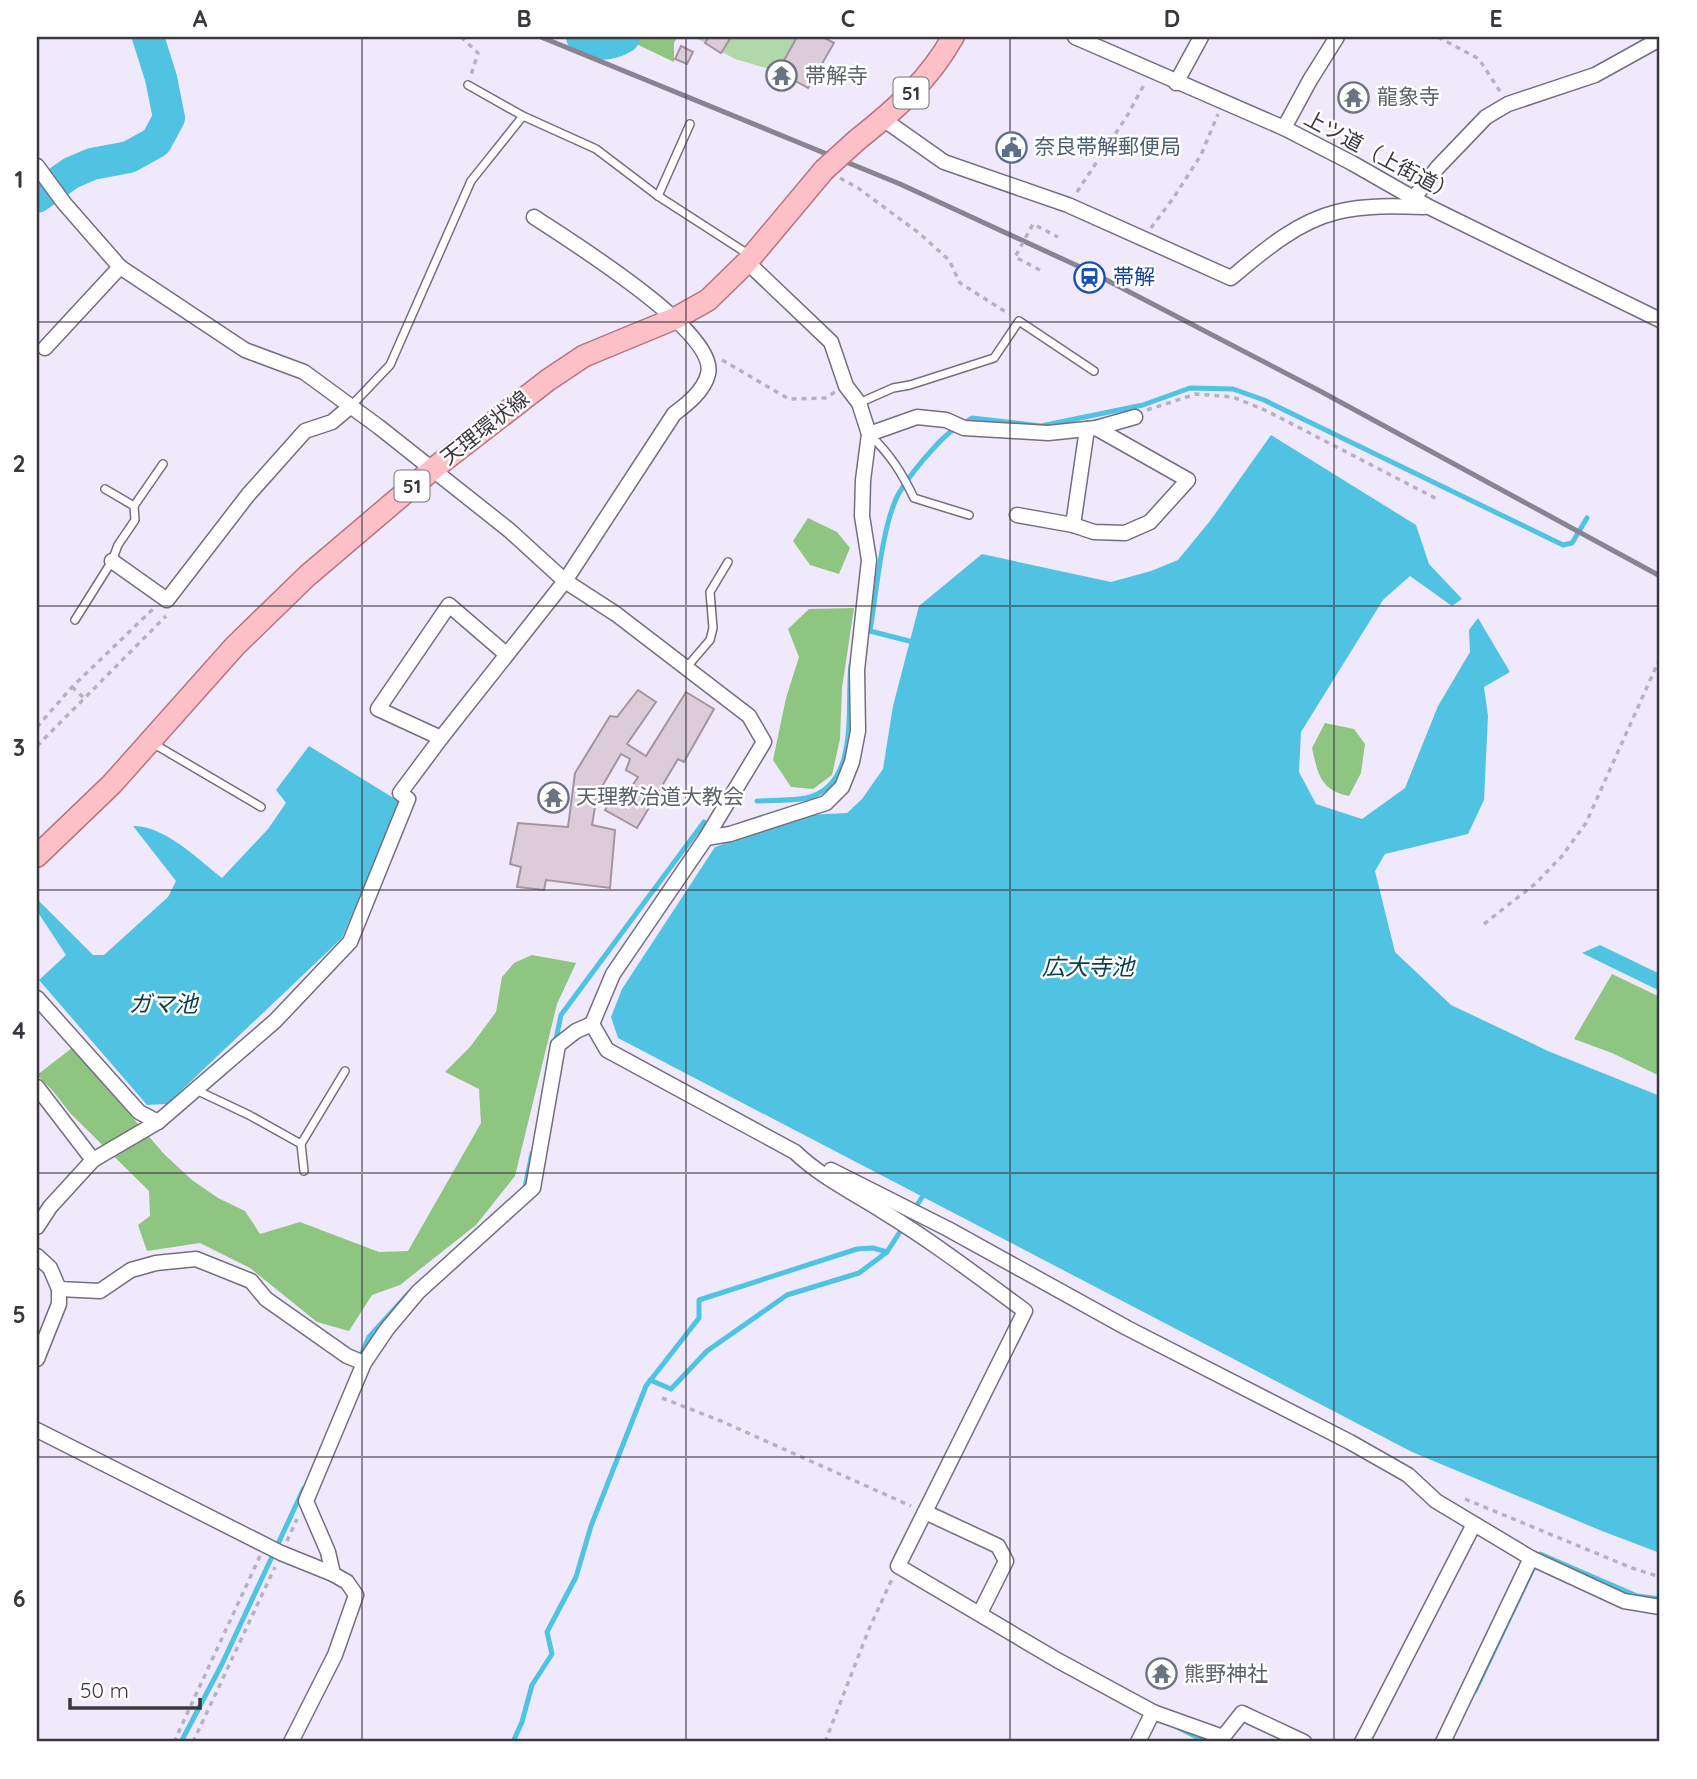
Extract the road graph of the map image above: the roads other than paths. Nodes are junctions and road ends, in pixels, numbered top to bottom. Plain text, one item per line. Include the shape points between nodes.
1 (954, 37) edge
2 (1075, 37) edge
3 (1201, 37) edge
4 (1337, 37) edge
5 (1660, 39) edge
6 (1176, 83) junction
7 (468, 85) road end
8 (523, 116) junction
9 (883, 119) junction
10 (690, 124) dead end
11 (1284, 128) junction
12 (40, 170) edge
13 (658, 196) junction
14 (1413, 199) junction
15 (1429, 207) junction
16 (534, 217) dead end
17 (750, 259) junction
18 (120, 267) junction
19 (676, 318) junction
20 (1660, 320) edge
21 (45, 348) dead end
22 (1094, 371) dead end
23 (859, 403) junction
24 (351, 406) junction
25 (1135, 416) road end
26 (1091, 428) junction
27 (869, 434) junction
28 (163, 464) dead end
29 (433, 469) junction
30 (105, 489) dead end
31 (134, 506) junction
32 (968, 515) dead end
33 (1017, 515) dead end
34 (1073, 525) junction
35 (112, 561) junction
36 (728, 562) dead end
37 (565, 581) junction
38 (75, 620) dead end
39 (506, 654) junction
40 (686, 668) junction
41 (440, 738) junction
42 (150, 741) junction
43 (261, 807) dead end
44 (706, 838) junction
45 (37, 856) edge
46 (37, 998) edge
47 (592, 1024) junction
48 (345, 1070) dead end
49 (37, 1087) edge
50 (196, 1090) junction
51 (158, 1122) junction
52 (301, 1144) junction
53 (795, 1152) junction
54 (93, 1160) junction
55 (304, 1171) dead end
56 (37, 1227) edge
57 (37, 1256) edge
58 (59, 1289) junction
59 (37, 1359) edge
60 (357, 1360) junction
61 (37, 1430) edge
62 (925, 1512) junction
63 (1474, 1524) junction
64 (1531, 1558) junction
65 (333, 1574) junction
66 (1660, 1608) edge
67 (980, 1613) junction
68 (1153, 1712) junction
69 (291, 1742) edge
70 (1138, 1742) edge
71 (1304, 1742) edge
72 (1362, 1742) edge
73 (1443, 1742) edge

1 - 9 main road, 天理環状線 / 51 via 924,81
2 - 6 street, 上ツ道（上街道）
3 - 6 street
4 - 11 street
5 - 14 street via 1595,75 1508,104 1486,117
6 - 11 street, 上ツ道（上街道）
7 - 8 lane
8 - 13 lane via 596,149
8 - 24 lane via 471,181 390,365
9 - 15 street via 944,162 1068,205 1231,278 1301,227 1335,212 1375,206
9 - 17 main road, 天理環状線 / 51, bridge via 824,170
10 - 13 lane
11 - 14 street, 上ツ道（上街道）
12 - 18 street
13 - 17 lane
14 - 15 street, 上ツ道（上街道）
15 - 20 street, 上ツ道（上街道）
16 - 19 street
17 - 19 main road, 天理環状線 / 51 via 708,300
17 - 23 street via 831,342 846,386
18 - 21 street
18 - 24 street via 245,350 304,372
19 - 29 main road, 天理環状線 / 51 via 584,356
19 - 37 street via 707,357 709,373 693,399 674,414
22 - 23 lane via 1019,321 994,358
23 - 27 street
24 - 29 street
24 - 35 street via 332,422 305,431 248,495 167,600
25 - 26 street
26 - 27 street via 1048,433 964,428 946,420 917,417
26 - 34 street
26 - 34 street via 1188,480 1150,522 1125,533 1094,532
27 - 32 lane via 902,472 914,498
27 - 44 street via 862,516 869,560 857,670 858,731 847,775 826,803
28 - 31 lane
29 - 37 street
29 - 42 main road, 天理環状線 / 51 via 298,585 235,646
30 - 31 lane
31 - 35 lane via 135,520
33 - 34 street
35 - 38 lane
36 - 40 lane via 710,592 710,640
37 - 39 street
37 - 40 street
39 - 41 street
39 - 41 street via 449,605 378,709
40 - 44 street via 749,716 764,742
41 - 50 street via 400,793 408,799 350,942 275,1021
42 - 43 lane
42 - 45 main road, 天理環状線 / 51
44 - 47 street via 613,974
46 - 51 street via 139,1112
47 - 53 street via 607,1050
47 - 60 street via 558,1045 533,1188 418,1292
48 - 52 lane
49 - 54 street
50 - 51 street
50 - 52 lane
51 - 54 street
52 - 55 lane
53 - 62 street via 813,1169 967,1267 1025,1311
53 - 63 street via 1349,1442 1408,1475 1436,1501
54 - 56 street
57 - 58 street via 50,1268
58 - 59 street via 59,1304
58 - 60 street via 100,1291 131,1270 196,1259 251,1281 265,1299
60 - 65 street via 306,1501
61 - 65 street via 281,1553
62 - 67 street via 898,1566
62 - 67 street via 998,1546 1006,1561
63 - 64 street
63 - 72 street
64 - 66 street via 1624,1601
64 - 73 street
65 - 69 street via 347,1582 356,1595 335,1655
67 - 68 street
68 - 70 street
68 - 71 street via 1223,1737 1242,1713

